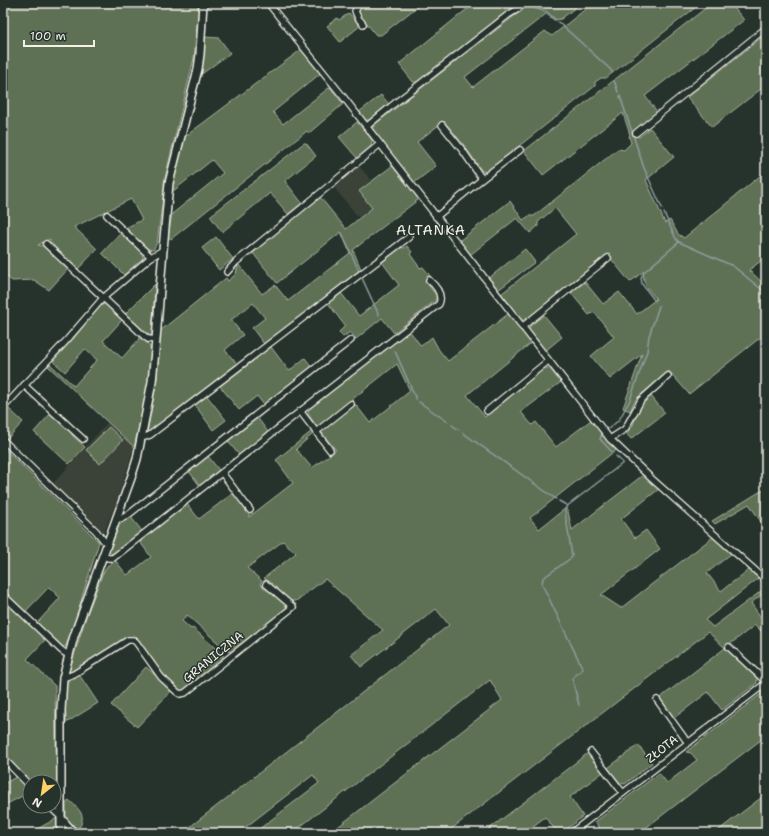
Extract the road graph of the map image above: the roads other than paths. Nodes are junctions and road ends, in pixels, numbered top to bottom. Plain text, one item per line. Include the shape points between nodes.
1 (203, 3) edge
2 (268, 3) edge
3 (361, 3) edge
4 (524, 3) edge
5 (363, 24) dead end
6 (766, 28) edge
7 (442, 125) dead end
8 (366, 127) junction
9 (636, 133) dead end
10 (380, 144) junction
11 (520, 150) dead end
12 (482, 179) junction
13 (107, 215) dead end
14 (436, 217) junction
15 (409, 237) dead end
16 (46, 244) dead end
17 (162, 250) junction
18 (151, 257) junction
19 (608, 258) dead end
20 (226, 272) dead end
21 (429, 280) dead end
22 (104, 298) junction
23 (522, 327) junction
24 (156, 340) junction
25 (351, 340) dead end
26 (548, 361) junction
27 (668, 376) dead end
28 (24, 385) junction
29 (351, 404) dead end
30 (3, 408) edge
31 (487, 411) dead end
32 (300, 412) junction
33 (316, 432) junction
34 (142, 436) junction
35 (83, 439) dead end
36 (610, 439) junction
37 (3, 440) edge
38 (330, 450) dead end
39 (222, 473) junction
40 (250, 510) dead end
41 (116, 518) junction
42 (108, 543) junction
43 (103, 556) junction
44 (766, 580) edge
45 (266, 584) dead end
46 (3, 595) edge
47 (729, 647) dead end
48 (69, 654) junction
49 (64, 678) junction
50 (766, 683) edge
51 (657, 700) dead end
52 (688, 743) junction
53 (591, 752) dead end
54 (3, 758) edge
55 (22, 778) edge
56 (623, 793) junction
57 (58, 814) edge
58 (61, 817) junction
59 (61, 833) edge
60 (75, 833) edge
61 (571, 833) edge

1 - 17 street via 198,69 170,179
2 - 8 street
3 - 5 street via 356,12
4 - 8 street
6 - 9 street
7 - 12 street
8 - 10 street
10 - 14 street
10 - 20 street
11 - 12 street
12 - 14 street
13 - 18 street
14 - 23 street
15 - 34 street via 150,435
16 - 22 street
17 - 18 street
17 - 24 street
18 - 22 street
19 - 23 street
21 - 32 street via 438,291 439,304
22 - 24 street via 144,336
22 - 28 street
23 - 26 street
24 - 34 street via 152,382
25 - 41 street via 128,515 121,519
26 - 31 street
26 - 36 street
27 - 36 street via 641,400 625,429
28 - 30 street
28 - 35 street
29 - 33 street
32 - 33 street
32 - 39 street
33 - 38 street
34 - 41 street
36 - 44 street
37 - 42 street
39 - 40 street
39 - 43 street via 113,558
41 - 42 street
42 - 43 street
43 - 48 street
45 - 49 street, GRANICZNA via 293,607 185,693 180,694 166,682 136,642 130,640
46 - 48 street via 61,650
47 - 50 street
48 - 49 street
49 - 58 street via 61,710
50 - 52 street, ZŁOTA
51 - 52 street
52 - 56 street, ZŁOTA
53 - 56 street
54 - 55 street
56 - 61 street, ZŁOTA
57 - 58 street
58 - 59 street
58 - 60 street

